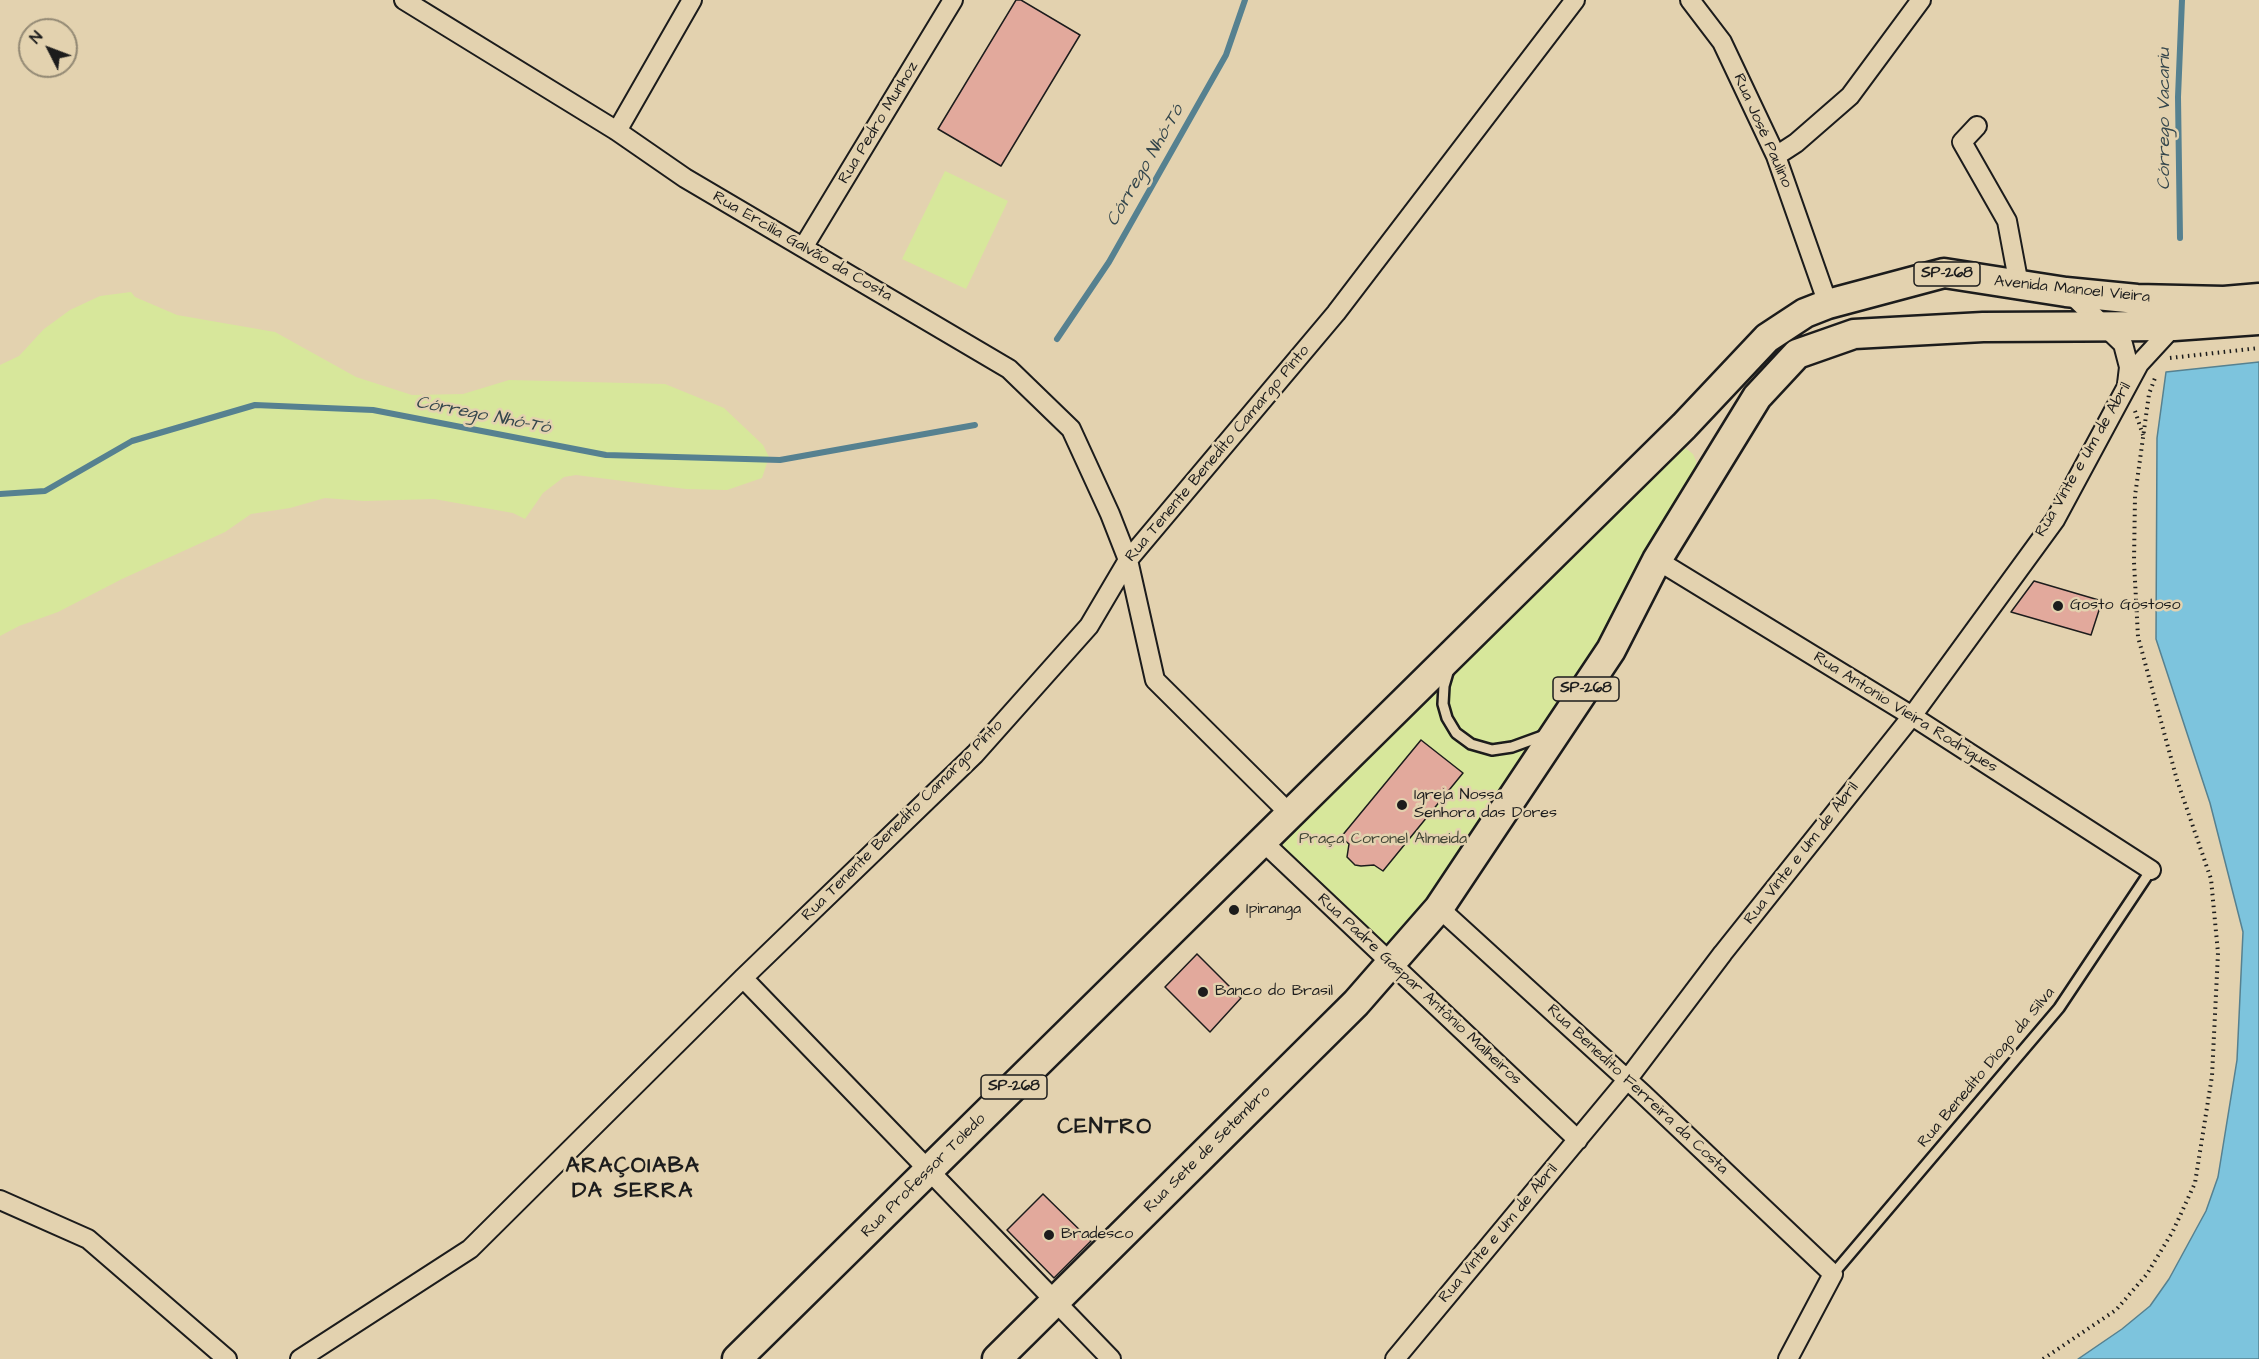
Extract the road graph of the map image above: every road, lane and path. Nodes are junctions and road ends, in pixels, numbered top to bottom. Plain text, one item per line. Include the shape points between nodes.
1 (692, 0) edge
2 (953, 0) edge
3 (1575, 0) edge
4 (1690, 0) edge
5 (1921, 0) edge
6 (413, 2) edge
7 (1977, 126) dead end
8 (616, 131) junction
9 (1776, 156) junction
10 (804, 246) junction
11 (2006, 284) junction
12 (2066, 292) junction
13 (2259, 298) edge
14 (1828, 304) junction
15 (2259, 320) edge
16 (2106, 326) junction
17 (2174, 326) junction
18 (1983, 327) junction
19 (2259, 348) edge
20 (2161, 360) dead end
21 (2157, 371) dead end
22 (2127, 386) junction
23 (1128, 560) junction
24 (1657, 560) junction
25 (1458, 648) junction
26 (1912, 716) junction
27 (1562, 725) junction
28 (1290, 814) junction
29 (1262, 840) junction
30 (2151, 870) joint
31 (1439, 908) junction
32 (1391, 964) junction
33 (743, 978) junction
34 (1627, 1080) junction
35 (1578, 1140) junction
36 (930, 1171) junction
37 (0, 1200) edge
38 (1833, 1274) junction
39 (1056, 1301) junction
40 (227, 1359) edge
41 (300, 1359) edge
42 (737, 1359) edge
43 (997, 1359) edge
44 (1111, 1359) edge
45 (1395, 1359) edge
46 (1788, 1359) edge
47 (2043, 1359) edge

1 - 8 street
2 - 10 street, Rua Pedro Munhoz
3 - 23 street, Rua Tenente Benedito Camargo Pinto via 1336,313
4 - 9 street, Rua José Paulino via 1722,42
5 - 9 street via 1850,96
6 - 8 street, Rua Ercilia Galvão da Costa
7 - 11 street via 1962,142 2007,222
8 - 10 street, Rua Ercilia Galvão da Costa via 685,178
9 - 14 street, Rua José Paulino
10 - 23 street, Rua Ercilia Galvão da Costa via 1009,369 1071,429
11 - 12 main road, Avenida Manoel Vieira / SP-268
11 - 14 main road, Avenida Manoel Vieira / SP-268 via 1944,273
11 - 18 main road via 2002,288 2004,308
12 - 13 main road, Avenida Manoel Vieira / SP-268 via 2137,299
12 - 16 street
14 - 25 main road, Avenida Manoel Vieira / SP-268 via 1804,313 1767,338 1684,426
15 - 17 main road, Avenida Manoel Vieira / SP-268
16 - 17 main road, Avenida Manoel Vieira / SP-268
16 - 18 main road, Avenida Manoel Vieira / SP-268
16 - 22 street via 2123,344 2129,367
17 - 22 street, Rua Vinte e Um de Abril via 2139,364
18 - 24 main road, Avenida Manoel Vieira / SP-268 via 1854,334 1797,354 1757,397
19 - 20 path
21 - 47 path via 2135,496 2138,637 2177,780 2211,879 2218,953 2212,1076 2195,1183 2173,1232 2152,1266 2116,1310
22 - 26 street, Rua Vinte e Um de Abril via 2055,520
23 - 28 street, Rua Ercilia Galvão da Costa via 1155,680
23 - 33 street, Rua Tenente Benedito Camargo Pinto via 1089,626 975,754
24 - 26 street, Rua Antonio Vieira Rodrigues
24 - 27 main road, SP-268 via 1611,650
25 - 27 lane via 1444,686 1443,704 1456,733 1472,744 1492,750 1536,739
25 - 28 main road, SP-268
26 - 30 street, Rua Antonio Vieira Rodrigues
26 - 34 street, Rua Vinte e Um de Abril
27 - 31 main road, SP-268
28 - 29 main road, Rua Professor Toledo / SP-268
29 - 32 street, Rua Padre Gaspar Antônio Malheiros
29 - 36 main road, Rua Professor Toledo / SP-268
30 - 38 lane, Rua Benedito Diogo da Silva via 2059,1008
31 - 32 main road, SP-268
31 - 34 street, Rua Benedito Ferreira da Costa
32 - 35 street, Rua Padre Gaspar Antônio Malheiros
32 - 39 main road, Rua Sete de Setembro / SP-268
33 - 36 street
33 - 41 street, Rua Tenente Benedito Camargo Pinto via 470,1249
34 - 35 street, Rua Vinte e Um de Abril
34 - 38 street, Rua Benedito Ferreira da Costa
35 - 45 street, Rua Vinte e Um de Abril
36 - 39 street
36 - 42 main road, Rua Professor Toledo / SP-268
37 - 40 street via 88,1239
38 - 46 street
39 - 43 main road, Rua Sete de Setembro / SP-268
39 - 44 street

